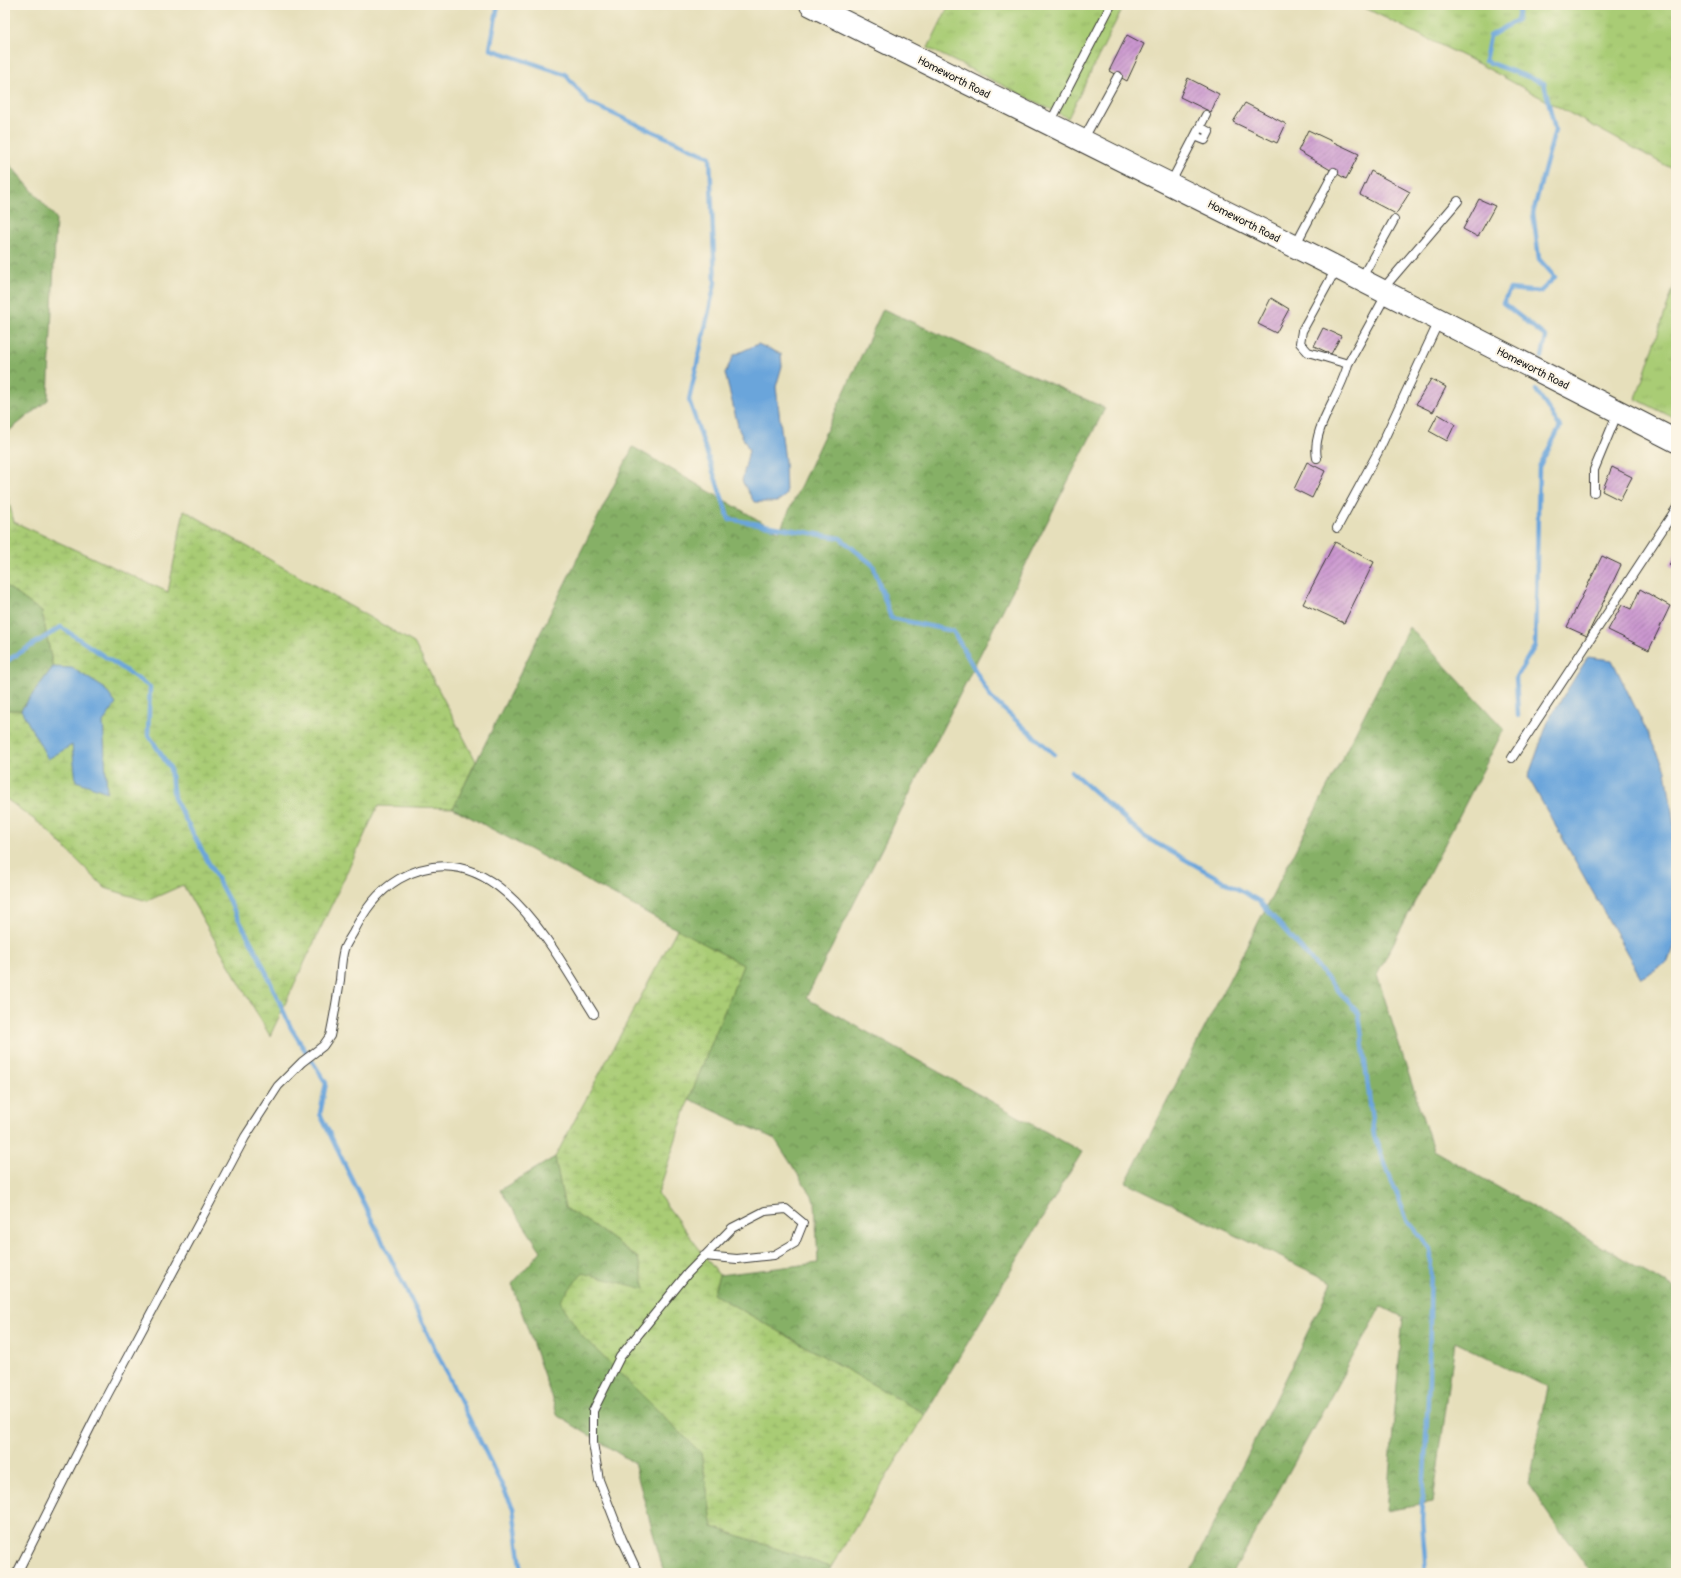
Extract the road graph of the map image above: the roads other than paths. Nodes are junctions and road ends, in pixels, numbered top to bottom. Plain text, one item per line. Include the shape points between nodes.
1 (811, 5) edge
2 (1111, 5) edge
3 (1118, 76) dead end
4 (1206, 115) dead end
5 (1049, 124) junction
6 (1083, 141) junction
7 (1334, 172) dead end
8 (1170, 184) junction
9 (1458, 201) dead end
10 (1394, 220) dead end
11 (1294, 246) junction
12 (1337, 268) junction
13 (1361, 280) junction
14 (1384, 292) junction
15 (1440, 320) junction
16 (1348, 364) junction
17 (1618, 411) junction
18 (1676, 441) edge
19 (1317, 458) dead end
20 (1594, 492) dead end
21 (1676, 509) edge
22 (1337, 528) dead end
23 (1512, 758) dead end
24 (594, 1014) dead end
25 (704, 1256) junction
26 (17, 1573) edge
27 (638, 1573) edge

1 - 5 street, Homeworth Road
2 - 5 lane
3 - 6 lane
4 - 8 lane
5 - 6 street, Homeworth Road
6 - 8 street, Homeworth Road
7 - 11 lane
8 - 11 street, Homeworth Road
9 - 14 lane
10 - 13 lane
11 - 12 street, Homeworth Road
12 - 13 street, Homeworth Road
12 - 16 lane via 1302,331 1300,343 1308,352
13 - 14 street, Homeworth Road
14 - 15 street, Homeworth Road
14 - 16 lane
15 - 17 street, Homeworth Road
15 - 22 lane via 1378,452
16 - 19 lane via 1321,427 1315,448
17 - 18 street, Homeworth Road
17 - 20 lane via 1594,470
21 - 23 lane
24 - 26 lane via 545,937 507,892 490,880 458,867 440,865 415,870 385,888 364,912 344,949 330,1036 323,1046 278,1086 245,1137 96,1416
25 - 25 lane via 732,1228 765,1211 786,1209 803,1223 794,1243 774,1255 738,1260
25 - 27 lane via 620,1357 593,1411 593,1443 599,1480

